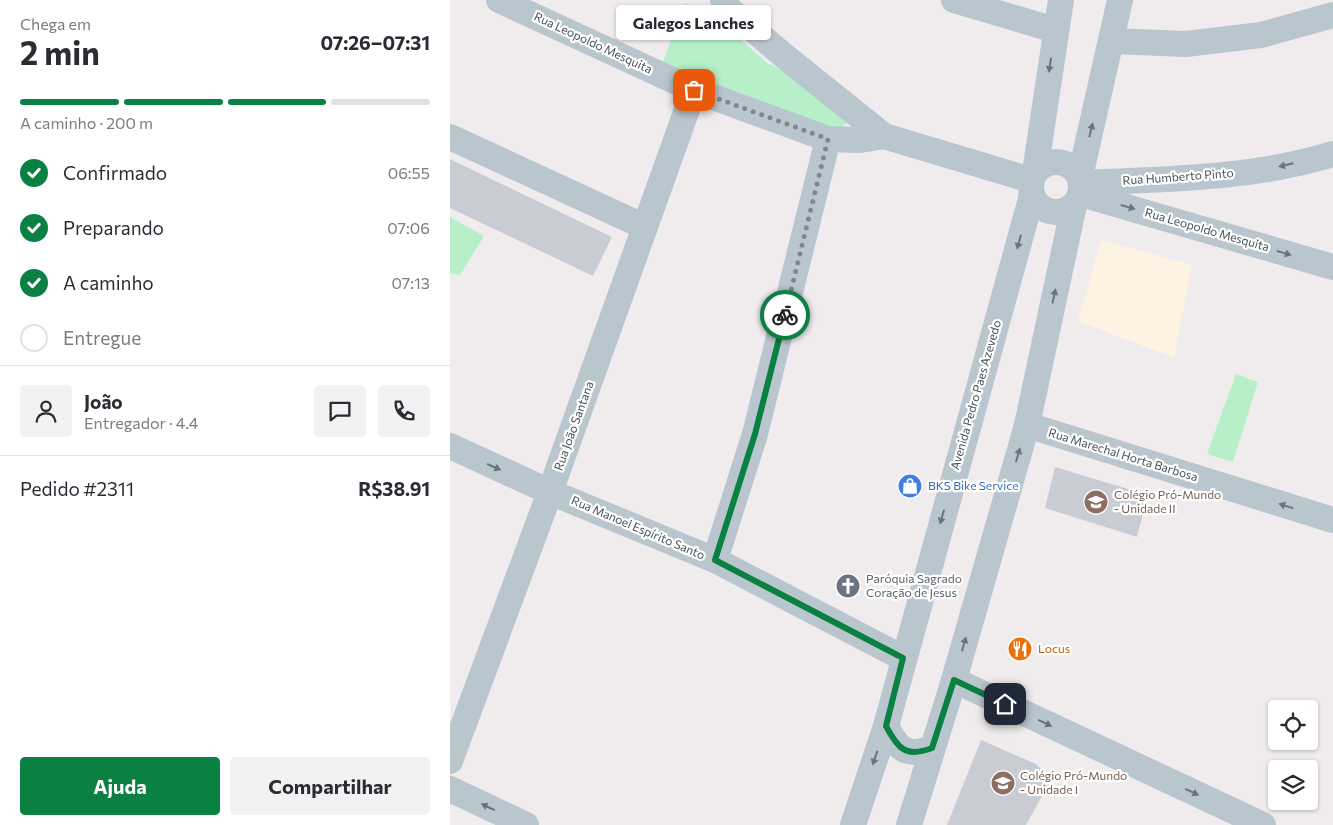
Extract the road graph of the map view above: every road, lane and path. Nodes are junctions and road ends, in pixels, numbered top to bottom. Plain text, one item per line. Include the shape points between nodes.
1 (499, 0) edge
2 (722, 0) edge
3 (954, 0) edge
4 (1061, 0) edge
5 (1120, 0) edge
6 (1333, 15) edge
7 (1055, 30) junction
8 (1112, 41) junction
9 (694, 90) junction
10 (884, 136) junction
11 (450, 137) edge
12 (828, 139) junction
13 (1333, 154) edge
14 (1033, 182) junction
15 (1079, 190) junction
16 (645, 227) junction
17 (1333, 267) edge
18 (1027, 425) junction
19 (450, 446) edge
20 (550, 492) junction
21 (1333, 520) edge
22 (715, 560) junction
23 (903, 658) junction
24 (954, 680) junction
25 (886, 726) junction
26 (932, 748) junction
27 (450, 761) edge
28 (450, 789) edge
29 (526, 825) edge
30 (853, 825) edge
31 (909, 825) edge
32 (1263, 825) edge

1 - 9 street, Rua Leopoldo Mesquita
2 - 10 street via 783,55
3 - 7 street
4 - 7 street, Avenida Pedro Paes Azevedo
5 - 8 street
6 - 8 street via 1261,36 1186,44
7 -> 14 street, Avenida Pedro Paes Azevedo
15 -> 8 street
9 - 12 street, Rua Leopoldo Mesquita
9 - 16 street, Rua João Santana
10 - 12 street, Rua Leopoldo Mesquita via 860,140
10 - 14 street, Rua Leopoldo Mesquita
11 - 16 street
12 - 22 street via 755,434
13 -> 15 street, Rua Humberto Pinto via 1272,168 1205,178
14 - 15 street via 1048,163 1063,162 1076,171
14 - 15 street via 1040,207 1053,212 1068,210
14 -> 23 street, Avenida Pedro Paes Azevedo
15 -> 17 street, Rua Leopoldo Mesquita
18 -> 15 street
16 - 20 street, Rua João Santana
21 -> 18 street, Rua Marechal Horta Barbosa
24 -> 18 street
19 -> 20 street, Rua Manoel Espírito Santo
20 - 22 street, Rua Manoel Espírito Santo
20 - 27 street, Rua João Santana
22 - 23 street, Rua Manoel Espírito Santo
23 - 25 street, Avenida Pedro Paes Azevedo
24 - 26 street
24 -> 32 street
25 - 26 street via 902,750 913,753
25 -> 30 street, Avenida Pedro Paes Azevedo
26 - 31 street
29 -> 28 street

